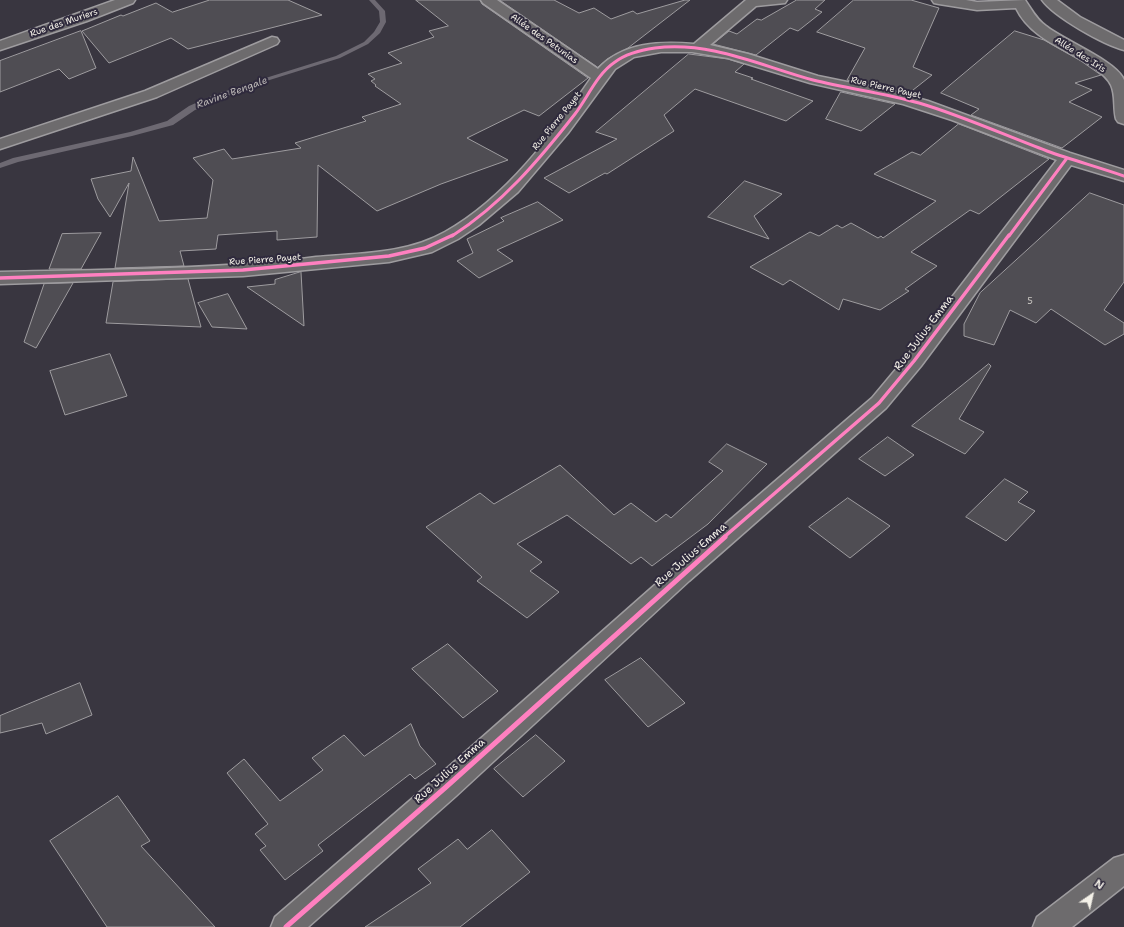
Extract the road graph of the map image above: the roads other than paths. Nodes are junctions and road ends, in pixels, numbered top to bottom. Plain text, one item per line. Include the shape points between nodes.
1 (128, 0) edge
2 (488, 0) edge
3 (780, 0) edge
4 (939, 0) edge
5 (1049, 0) edge
6 (1020, 2) edge
7 (272, 41) dead end
8 (0, 46) edge
9 (1124, 46) edge
10 (697, 49) junction
11 (600, 78) junction
12 (1124, 119) edge
13 (0, 144) edge
14 (1067, 158) junction
15 (1124, 176) edge
16 (0, 278) edge
17 (1124, 868) edge
18 (286, 927) edge
19 (1048, 927) edge

1 - 8 street, Rue des Muriers
2 - 11 street, Allée des Petunias
3 - 10 street via 752,2
4 - 6 street via 977,6
5 - 9 street via 1062,11
6 - 12 street, Allée des Iris via 1032,23 1114,78 1120,87
7 - 13 street via 151,94
10 - 11 street, Rue Pierre Payet via 652,49 636,53 615,62
10 - 14 street, Rue Pierre Payet via 722,52 796,76 922,104
11 - 16 street, Rue Pierre Payet via 578,110 504,195 474,222 430,246 389,256 311,265 243,270
14 - 15 street, Rue Pierre Payet
14 - 18 street, Rue Julius Emma via 914,361 879,403
17 - 19 street

